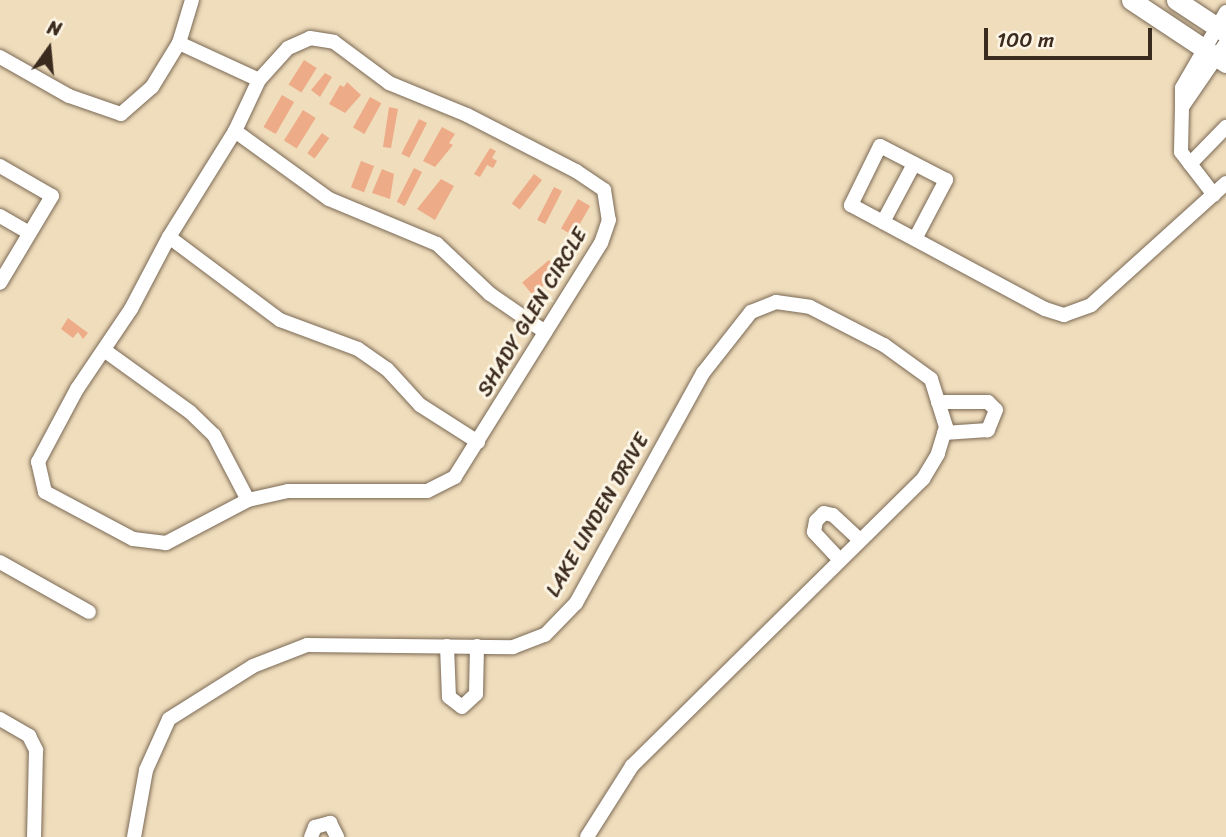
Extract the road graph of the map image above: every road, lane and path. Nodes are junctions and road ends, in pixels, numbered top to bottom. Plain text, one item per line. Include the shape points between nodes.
1 (192, 0) edge
2 (1131, 0) edge
3 (1176, 0) edge
4 (1220, 41) edge
5 (179, 43) junction
6 (0, 57) edge
7 (260, 80) junction
8 (1226, 127) edge
9 (235, 131) junction
10 (914, 164) junction
11 (1190, 164) junction
12 (0, 166) edge
13 (1226, 183) edge
14 (1214, 195) junction
15 (0, 216) edge
16 (883, 222) junction
17 (30, 233) junction
18 (169, 237) junction
19 (915, 239) junction
20 (1, 278) edge
21 (545, 332) junction
22 (104, 350) junction
23 (938, 402) junction
24 (944, 433) junction
25 (478, 442) junction
26 (248, 500) junction
27 (859, 539) junction
28 (839, 559) junction
29 (0, 562) edge
30 (89, 612) dead end
31 (447, 646) junction
32 (477, 646) junction
33 (0, 719) edge
34 (34, 837) edge
35 (134, 837) edge
36 (312, 837) edge
37 (337, 837) edge
38 (587, 837) edge

1 - 5 street
2 - 4 main road
3 - 4 main road
4 - 11 street via 1182,88 1181,152
5 - 6 street via 152,88 121,114 69,96
5 - 7 street
7 - 9 street, SHADY GLEN CIRCLE
7 - 21 street, SHADY GLEN CIRCLE via 288,48 320,38 340,46 389,83 467,115 604,190 609,220 601,243
8 - 11 street
9 - 18 street, SHADY GLEN CIRCLE
9 - 21 street via 329,199 437,244 490,294
10 - 16 street
10 - 16 street via 880,146 850,205
10 - 19 street via 946,180
11 - 14 street
12 - 17 street via 52,196
13 - 14 street
14 - 19 street via 1091,305 1064,315
15 - 17 street
16 - 19 street
17 - 20 street
18 - 22 street, SHADY GLEN CIRCLE
18 - 25 street via 280,320 358,349 387,369 420,405
21 - 25 street, SHADY GLEN CIRCLE
22 - 26 street via 190,412 214,435
22 - 26 street, SHADY GLEN CIRCLE via 38,462 45,492 133,539 166,543
23 - 24 street, LAKE LINDEN DRIVE
23 - 24 street via 988,402 996,410 988,430
23 - 32 street, LAKE LINDEN DRIVE via 931,379 884,345 810,307 776,302 751,312 703,373 576,603 545,635 513,647
24 - 27 street via 923,479
25 - 26 street, SHADY GLEN CIRCLE via 455,477 427,491 288,491
27 - 28 street
27 - 28 street via 833,515 824,513 816,521 814,532
28 - 38 street via 632,766
29 - 30 street
31 - 32 street, LAKE LINDEN DRIVE
31 - 32 street via 449,697 462,707 476,694
31 - 35 street, LAKE LINDEN DRIVE via 307,645 253,666 169,719 146,770
33 - 34 street via 29,736 36,750
36 - 37 street via 315,827 330,823

